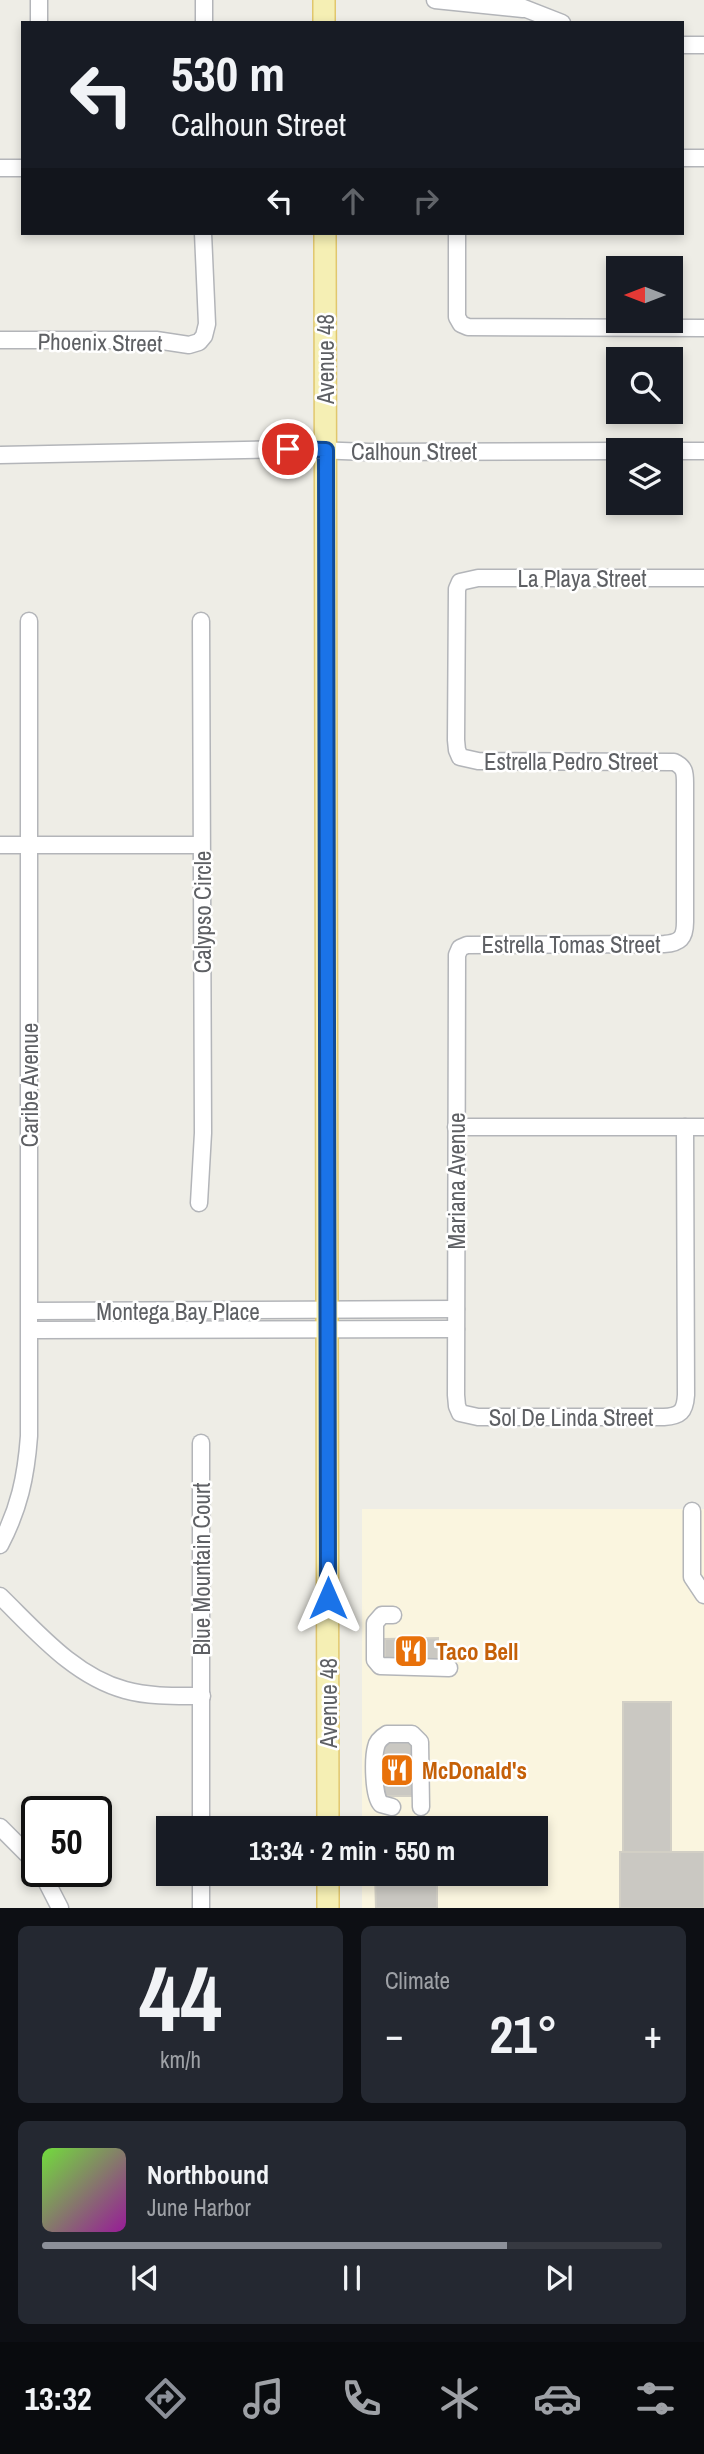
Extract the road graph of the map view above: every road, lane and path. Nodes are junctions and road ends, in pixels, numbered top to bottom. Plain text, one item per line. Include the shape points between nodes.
1 (39, 0) edge
2 (204, 0) edge
3 (324, 0) edge
4 (435, 0) edge
5 (507, 0) edge
6 (523, 9) junction
7 (39, 21) edge
8 (204, 21) edge
9 (324, 21) edge
10 (556, 21) edge
11 (684, 45) edge
12 (704, 45) edge
13 (684, 158) edge
14 (704, 158) edge
15 (0, 168) edge
16 (21, 168) edge
17 (202, 235) edge
18 (325, 235) edge
19 (457, 235) edge
20 (704, 328) edge
21 (0, 340) edge
22 (326, 450) junction
23 (606, 451) edge
24 (683, 451) edge
25 (704, 451) edge
26 (0, 455) edge
27 (704, 578) edge
28 (29, 621) dead end
29 (201, 621) dead end
30 (460, 757) joint
31 (0, 845) edge
32 (201, 845) junction
33 (29, 846) junction
34 (681, 940) joint
35 (460, 948) joint
36 (456, 1127) junction
37 (685, 1127) junction
38 (704, 1127) edge
39 (199, 1203) dead end
40 (456, 1309) junction
41 (30, 1311) junction
42 (327, 1319) junction
43 (456, 1329) junction
44 (30, 1330) junction
45 (460, 1413) joint
46 (201, 1443) dead end
47 (692, 1511) dead end
48 (0, 1545) edge
49 (704, 1595) edge
50 (0, 1596) edge
51 (393, 1615) dead end
52 (449, 1668) dead end
53 (202, 1696) junction
54 (392, 1807) dead end
55 (421, 1807) dead end
56 (201, 1816) edge
57 (328, 1816) edge
58 (0, 1826) edge
59 (21, 1848) edge
60 (201, 1886) edge
61 (328, 1886) edge
62 (49, 1887) edge
63 (60, 1908) edge
64 (201, 1908) edge
65 (328, 1908) edge

1 - 7 street
2 - 8 street
3 - 9 main road
4 - 6 street
5 - 6 street
6 - 10 street
11 - 12 street
13 - 14 street
15 - 16 street
17 - 21 street, Phoenix Street via 207,324 199,342
18 - 22 main road, Avenue 48
19 - 20 street via 457,317 461,324 478,328
22 - 23 street, Calhoun Street
22 - 26 street, Calhoun Street
22 - 42 main road, Avenue 48
24 - 25 street
27 - 30 street, La Playa Street via 478,578 460,582 456,600 456,740
28 - 33 street, Caribe Avenue
29 - 32 street, Calypso Circle
30 - 34 street, Estrella Pedro Street via 681,765 685,773 685,933
31 - 33 street
32 - 33 street
32 - 39 street, Calypso Circle via 203,1133
33 - 41 street, Caribe Avenue
34 - 35 street, Estrella Tomas Street via 664,944 467,944
35 - 36 street, Mariana Avenue via 456,966
36 - 37 street
36 - 40 street, Mariana Avenue
37 - 38 street
37 - 45 street, Sol De Linda Street via 686,1395 682,1413 675,1417 478,1417
40 - 42 street
40 - 43 street, Mariana Avenue
41 - 42 street, Montega Bay Place
41 - 44 street, Caribe Avenue
42 - 43 street
42 - 44 street, Montega Bay Place
42 - 57 main road, Avenue 48
43 - 45 street, Mariana Avenue
44 - 48 street, Caribe Avenue via 26,1472 14,1520
46 - 53 street, Blue Mountain Court
47 - 49 street via 692,1577
50 - 53 street via 65,1657 97,1680 127,1691
51 - 52 street via 382,1615 375,1623 375,1660 380,1666
53 - 56 street, Blue Mountain Court
54 - 55 street via 381,1804 375,1795 375,1748 387,1734 409,1734 420,1742
58 - 59 street
60 - 64 street
61 - 65 main road
62 - 63 street

